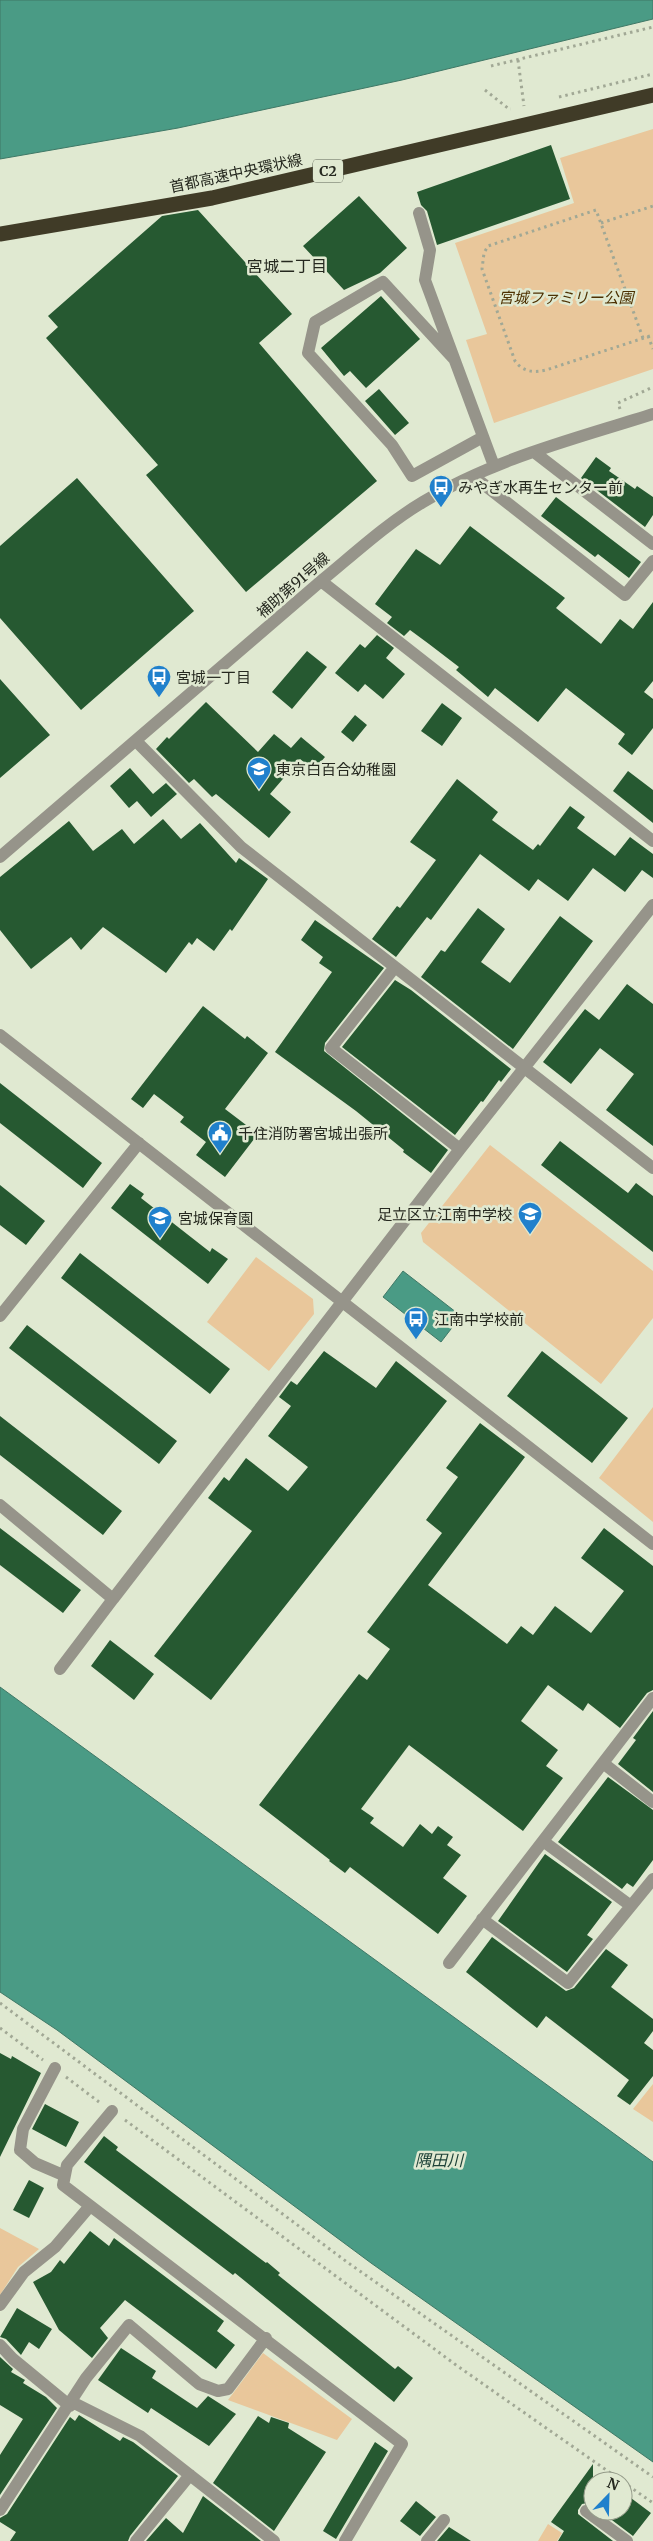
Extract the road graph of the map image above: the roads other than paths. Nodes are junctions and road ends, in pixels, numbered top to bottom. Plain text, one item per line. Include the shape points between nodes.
1 (653, 87) edge
2 (653, 95) edge
3 (419, 213) dead end
4 (0, 226) edge
5 (0, 234) edge
6 (454, 359) junction
7 (653, 414) edge
8 (483, 437) junction
9 (534, 452) junction
10 (494, 466) junction
11 (473, 476) junction
12 (653, 544) edge
13 (653, 561) edge
14 (322, 581) junction
15 (136, 741) junction
16 (653, 841) edge
17 (0, 857) edge
18 (653, 905) edge
19 (395, 967) junction
20 (0, 1035) edge
21 (523, 1068) junction
22 (139, 1143) junction
23 (460, 1150) junction
24 (653, 1168) edge
25 (343, 1302) junction
26 (0, 1316) edge
27 (0, 1506) edge
28 (653, 1544) edge
29 (114, 1599) junction
30 (60, 1668) dead end
31 (653, 1698) edge
32 (603, 1763) junction
33 (653, 1802) edge
34 (543, 1841) junction
35 (653, 1879) edge
36 (631, 1906) junction
37 (482, 1919) junction
38 (449, 1963) dead end
39 (55, 2068) road end
40 (112, 2111) road end
41 (63, 2176) junction
42 (90, 2206) junction
43 (0, 2305) edge
44 (266, 2338) junction
45 (0, 2345) edge
46 (71, 2404) junction
47 (190, 2475) junction
48 (0, 2510) edge
49 (444, 2520) dead end
50 (600, 2521) edge
51 (136, 2541) edge
52 (274, 2541) edge
53 (345, 2541) edge
54 (427, 2541) edge
55 (627, 2541) edge

1 - 4 highway, 首都高速中央環状線 / C2 via 211,189
2 - 5 highway, 首都高速中央環状線 / C2 via 212,198
3 - 6 street via 430,250 425,280
6 - 8 street
6 - 8 street via 384,282 315,322 308,353 392,445 412,476
7 - 9 street, 補助第91号線
8 - 10 street
9 - 10 street, 補助第91号線
9 - 12 street
10 - 11 street, 補助第91号線
11 - 13 street via 625,595
11 - 14 street, 補助第91号線 via 409,511
14 - 15 street, 補助第91号線
14 - 16 street
15 - 17 street, 補助第91号線
15 - 19 street via 241,847
18 - 21 street
19 - 21 street
19 - 23 street via 331,1048
20 - 22 street
21 - 23 street
21 - 24 street
22 - 25 street
22 - 26 street
23 - 25 street
25 - 28 street
25 - 29 street
27 - 29 street
29 - 30 street
31 - 32 street
32 - 33 street
32 - 34 street
34 - 36 street
34 - 37 street
35 - 36 street
36 - 37 street via 568,1983
37 - 38 street
39 - 41 street via 23,2129 20,2150 35,2163
40 - 41 street via 66,2165
41 - 42 street via 63,2185
42 - 43 street via 55,2248 24,2272
42 - 44 street
44 - 46 street via 228,2388 218,2391 199,2384 129,2325 103,2354
44 - 53 street via 402,2444
45 - 46 street
46 - 47 street via 140,2436
46 - 48 street
47 - 51 street
47 - 52 street
49 - 54 street
50 - 55 street

